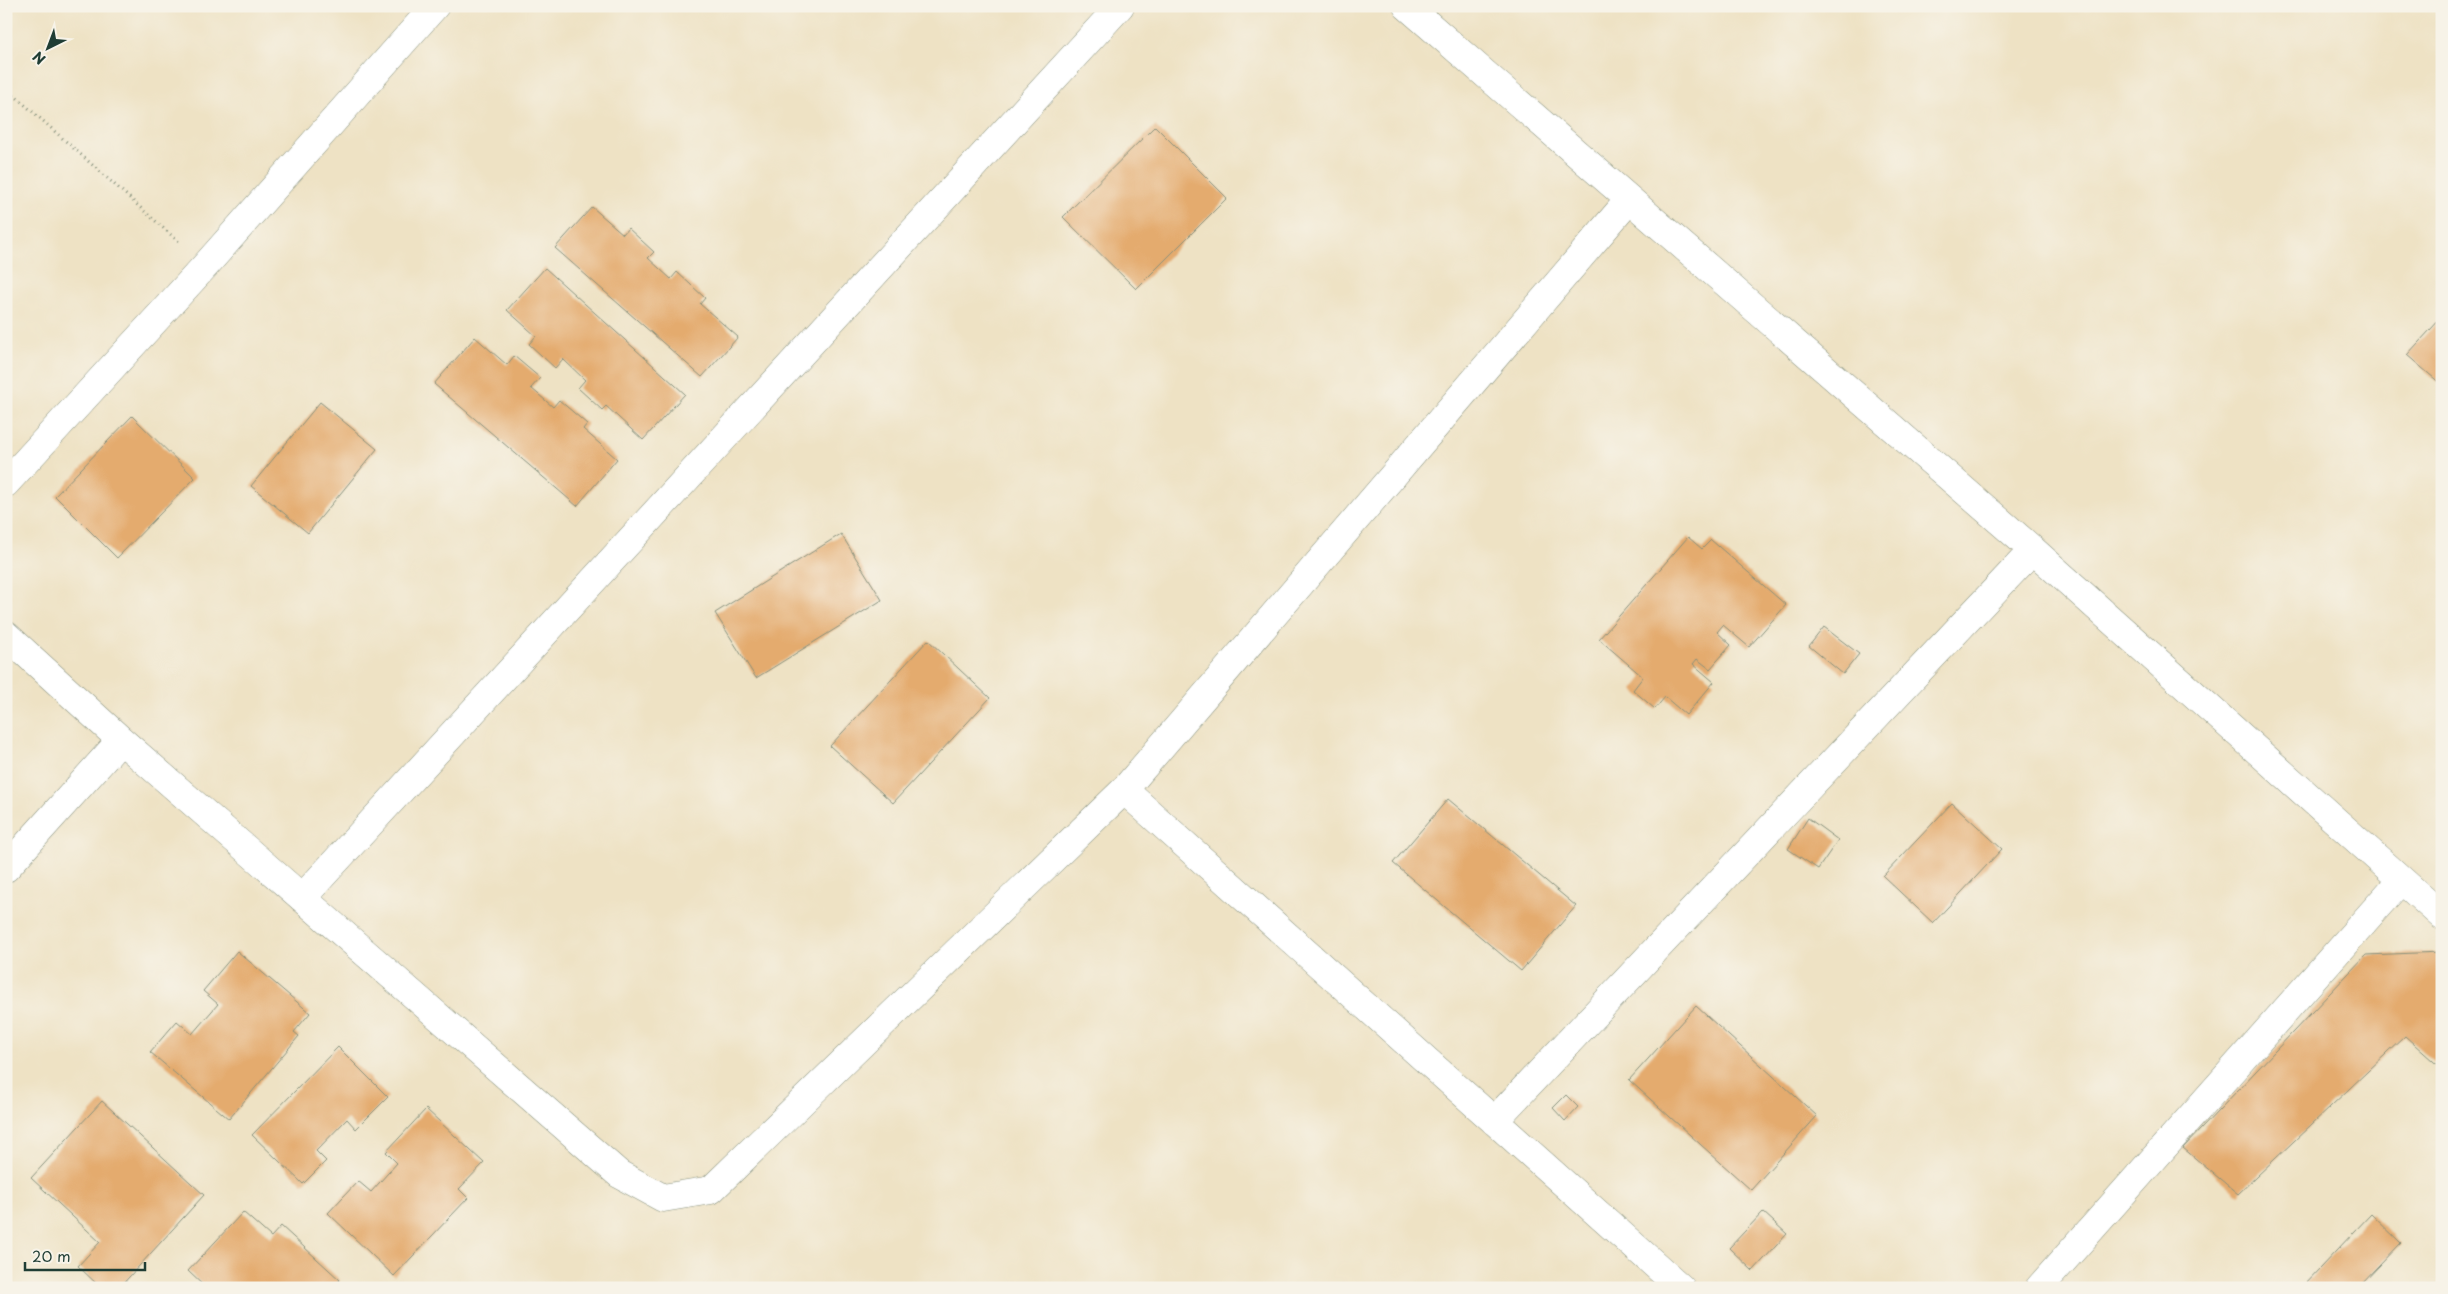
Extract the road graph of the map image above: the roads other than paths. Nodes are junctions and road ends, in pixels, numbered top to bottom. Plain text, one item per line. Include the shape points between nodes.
1 (435, 6) edge
2 (1120, 6) edge
3 (1406, 6) edge
4 (1629, 200) junction
5 (6, 483) edge
6 (2033, 550) junction
7 (6, 635) edge
8 (121, 740) junction
9 (1124, 790) junction
10 (6, 868) edge
11 (2401, 880) junction
12 (302, 898) junction
13 (2442, 916) edge
14 (1494, 1121) junction
15 (1681, 1288) edge
16 (2039, 1288) edge

1 - 5 street via 205,266
2 - 12 street
3 - 4 street
4 - 6 street
4 - 9 street
6 - 11 street
6 - 14 street
7 - 8 street
8 - 10 street
8 - 12 street
9 - 12 street via 710,1190 663,1198 619,1174
9 - 14 street
11 - 13 street
11 - 16 street
14 - 15 street

